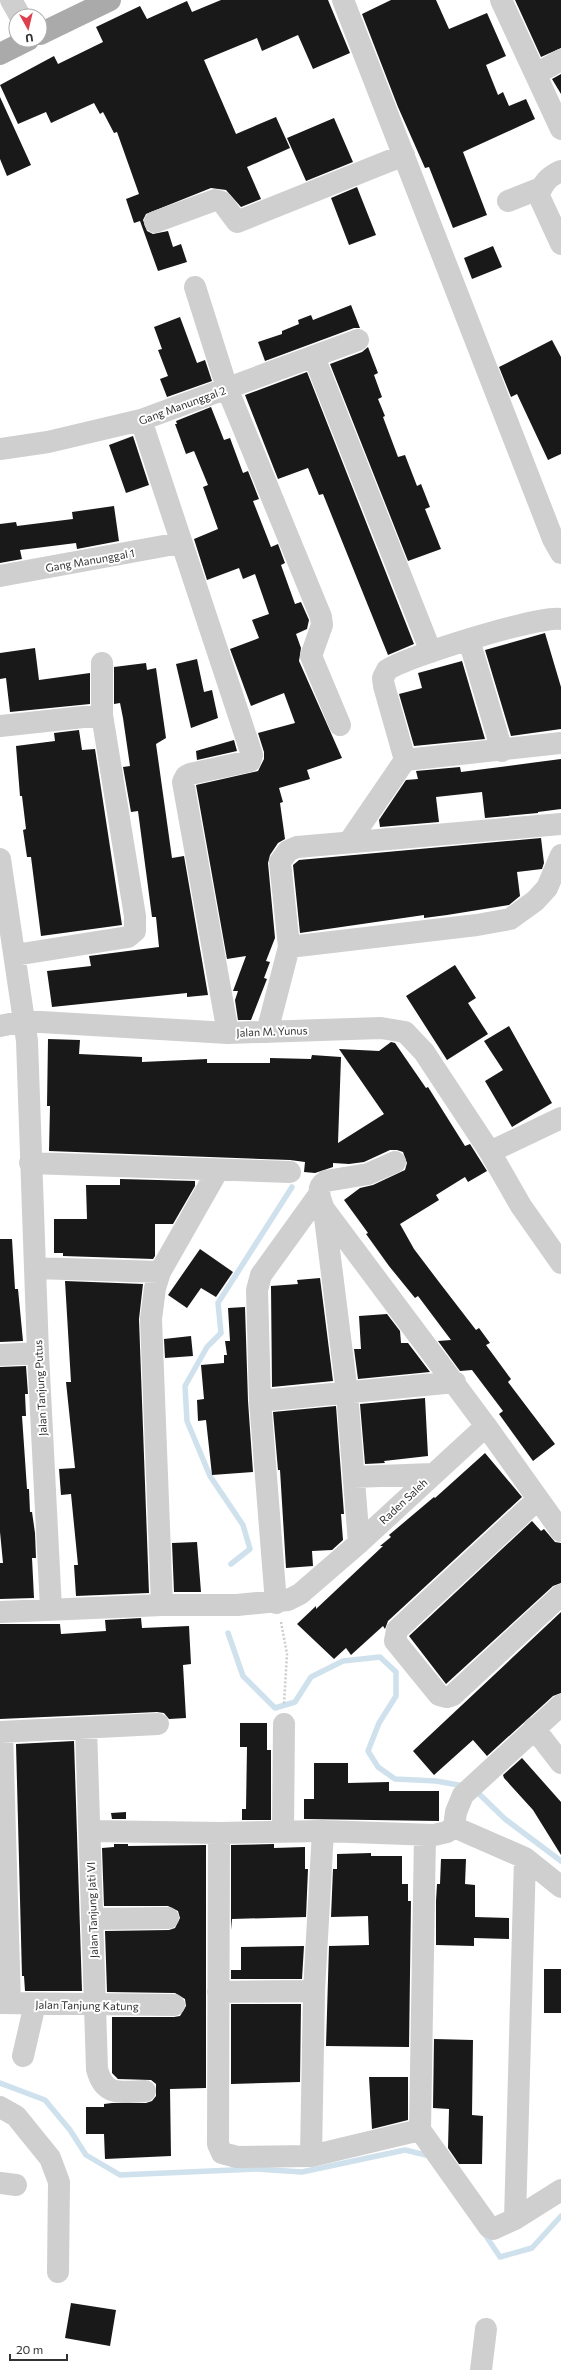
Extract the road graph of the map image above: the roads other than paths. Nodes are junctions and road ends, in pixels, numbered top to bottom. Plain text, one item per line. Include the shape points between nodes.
1 (110, 0) edge
2 (342, 0) edge
3 (501, 0) edge
4 (48, 30) edge
5 (12, 48) edge
6 (0, 54) edge
7 (561, 60) edge
8 (536, 74) junction
9 (561, 129) edge
10 (404, 154) junction
11 (561, 171) edge
12 (541, 188) junction
13 (508, 200) dead end
14 (155, 222) dead end
15 (561, 244) edge
16 (195, 286) dead end
17 (358, 340) dead end
18 (314, 357) junction
19 (227, 388) junction
20 (141, 420) junction
21 (0, 449) edge
22 (180, 543) junction
23 (561, 553) edge
24 (0, 576) edge
25 (561, 619) edge
26 (469, 640) junction
27 (431, 652) junction
28 (102, 663) dead end
29 (102, 715) junction
30 (340, 725) dead end
31 (0, 726) edge
32 (561, 743) edge
33 (502, 751) junction
34 (405, 760) junction
35 (561, 824) edge
36 (349, 842) junction
37 (561, 855) edge
38 (0, 859) edge
39 (289, 947) junction
40 (15, 956) junction
41 (24, 1021) junction
42 (0, 1026) edge
43 (268, 1032) junction
44 (228, 1033) junction
45 (561, 1118) edge
46 (490, 1152) junction
47 (395, 1162) dead end
48 (30, 1163) junction
49 (218, 1170) junction
50 (290, 1172) dead end
51 (321, 1202) junction
52 (561, 1263) edge
53 (35, 1268) junction
54 (160, 1272) junction
55 (38, 1353) junction
56 (0, 1355) edge
57 (455, 1382) junction
58 (347, 1393) junction
59 (260, 1401) junction
60 (486, 1426) junction
61 (432, 1474) junction
62 (354, 1477) junction
63 (537, 1500) junction
64 (561, 1531) edge
65 (359, 1543) junction
66 (561, 1595) edge
67 (276, 1603) junction
68 (162, 1605) junction
69 (51, 1609) junction
70 (0, 1612) edge
71 (561, 1705) edge
72 (158, 1724) dead end
73 (284, 1724) dead end
74 (86, 1728) junction
75 (534, 1728) junction
76 (1, 1732) edge
77 (561, 1763) edge
78 (454, 1827) junction
79 (90, 1831) junction
80 (283, 1831) junction
81 (323, 1831) junction
82 (219, 1833) junction
83 (425, 1835) junction
84 (525, 1858) junction
85 (561, 1887) edge
86 (168, 1918) dead end
87 (92, 1919) junction
88 (314, 1991) junction
89 (218, 1992) junction
90 (5, 2003) edge
91 (35, 2004) junction
92 (94, 2005) junction
93 (174, 2005) dead end
94 (23, 2056) dead end
95 (145, 2091) dead end
96 (0, 2107) edge
97 (420, 2130) junction
98 (311, 2156) junction
99 (561, 2190) edge
100 (515, 2219) junction
101 (58, 2272) dead end
102 (486, 2329) dead end
103 (481, 2370) edge

1 - 4 main road
2 - 10 street
3 - 8 street
5 - 6 main road
7 - 8 street
8 - 9 street
10 - 14 street via 237,222 222,202 215,200
10 - 23 street via 552,539
11 - 12 street via 547,179
12 - 13 street
12 - 15 street via 539,196 542,205
16 - 19 street
17 - 18 street, Gang Manunggal 2
18 - 19 street, Gang Manunggal 2
18 - 27 street
19 - 20 street, Gang Manunggal 2
19 - 30 street via 321,617 322,625 311,656
20 - 21 street, Gang Manunggal 2 via 48,442
20 - 22 street
22 - 24 street, Gang Manunggal 1
22 - 44 street via 252,755 250,761 190,774 183,782
25 - 26 street via 547,618
26 - 27 street
26 - 33 street
27 - 34 street via 391,667 383,678
28 - 29 street
29 - 31 street
29 - 40 street via 135,916 135,931 128,937
32 - 33 street
33 - 34 street
34 - 36 street
35 - 36 street
36 - 39 street via 296,847 283,856 280,862
37 - 39 street via 547,888 535,901 510,919
38 - 40 street
39 - 43 street
40 - 41 street
41 - 42 street, Jalan M. Yunus
41 - 44 street, Jalan M. Yunus
41 - 48 street, Jalan Tanjung Putus
43 - 44 street, Jalan M. Yunus
43 - 46 street, Jalan M. Yunus via 381,1028 405,1032 424,1052
45 - 46 street
46 - 52 street, Jalan M. Yunus via 521,1206
47 - 51 street via 368,1174 326,1181 321,1186
48 - 49 street
48 - 53 street, Jalan Tanjung Putus
49 - 50 street
49 - 54 street
51 - 57 street
51 - 58 street
51 - 59 street via 261,1275 258,1283
53 - 54 street
53 - 55 street, Jalan Tanjung Putus
54 - 68 street via 151,1319
55 - 56 street
55 - 69 street, Jalan Tanjung Putus
57 - 58 street
57 - 60 street
58 - 59 street
58 - 62 street
59 - 67 street
60 - 61 street, Raden Saleh
60 - 63 street
61 - 62 street
61 - 65 street, Raden Saleh
62 - 65 street
63 - 64 street
63 - 66 street via 397,1630 395,1641 440,1695 447,1697 453,1695
65 - 67 street, Raden Saleh via 300,1594
67 - 68 street, Raden Saleh
68 - 69 street
69 - 70 street
71 - 75 street
72 - 74 street
73 - 80 street
74 - 76 street
74 - 79 street, Jalan Tanjung Jati VI
75 - 77 street
75 - 78 street via 463,1796 456,1812
76 - 90 street
78 - 83 street via 447,1832
78 - 84 street
79 - 82 street
79 - 87 street, Jalan Tanjung Jati VI
80 - 81 street
80 - 82 street
81 - 83 street
81 - 88 street
82 - 89 street
83 - 97 street
84 - 85 street
84 - 100 street
86 - 87 street
87 - 92 street, Jalan Tanjung Jati VI
88 - 89 street
88 - 98 street
89 - 98 street via 220,2150 224,2155 237,2157
90 - 91 street, Jalan Tanjung Katung
91 - 92 street, Jalan Tanjung Katung
91 - 94 street
92 - 93 street, Jalan Tanjung Katung
92 - 95 street, Jalan Tanjung Jati VI via 97,2069 103,2084 107,2089 114,2091
96 - 101 street via 16,2116 50,2158 60,2182
97 - 98 street
97 - 100 street via 489,2227 496,2229
99 - 100 street
102 - 103 street

